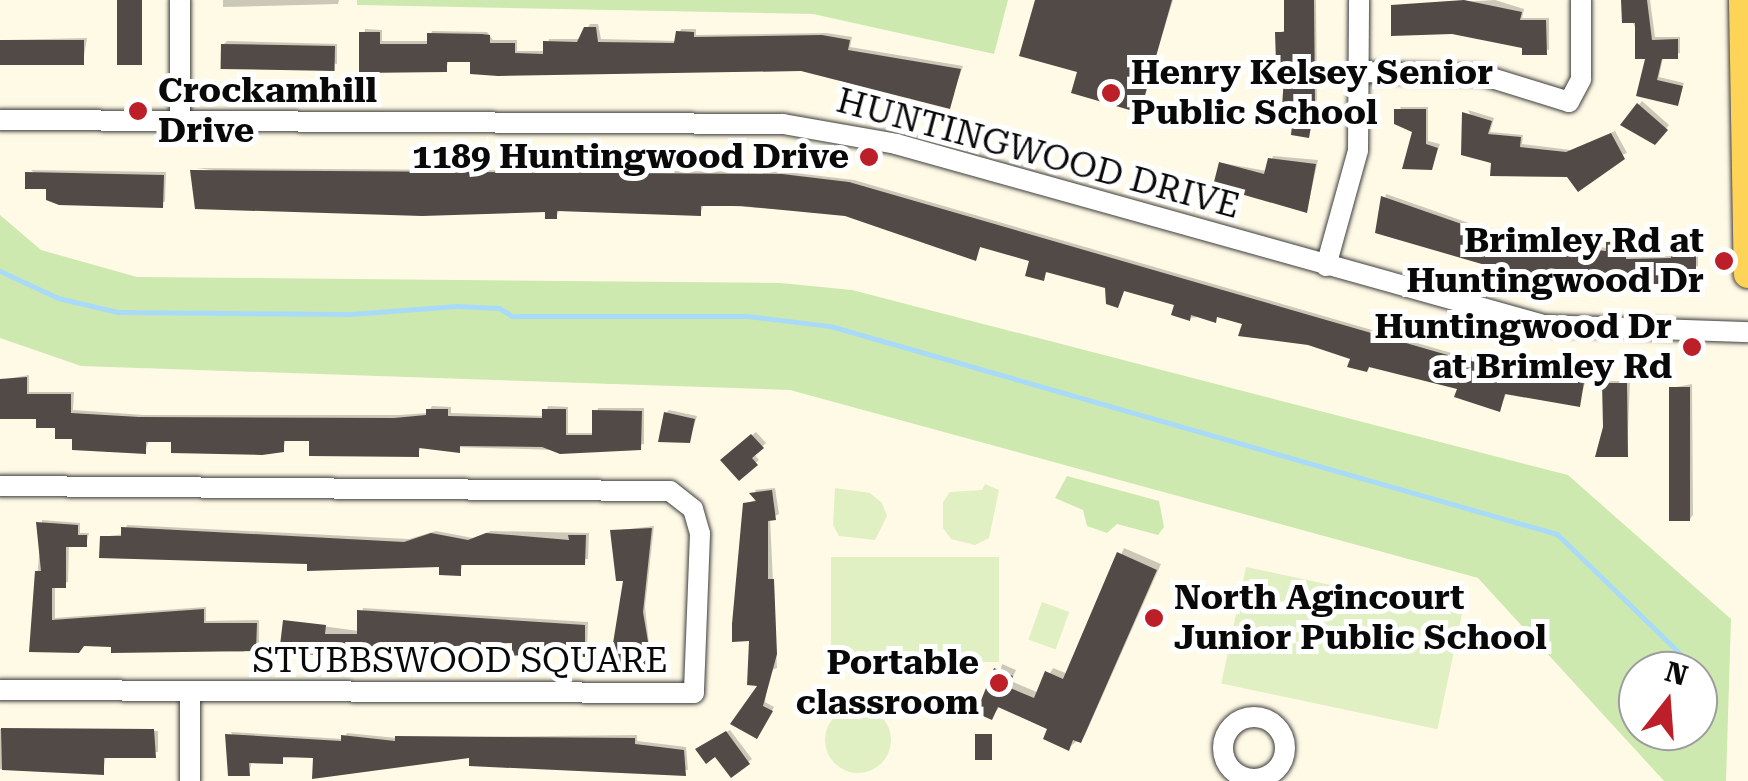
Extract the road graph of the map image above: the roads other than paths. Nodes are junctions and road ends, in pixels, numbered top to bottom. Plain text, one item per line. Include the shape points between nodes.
1 (180, 0) edge
2 (1359, 0) edge
3 (1581, 0) edge
4 (1743, 0) edge
5 (1360, 72) junction
6 (0, 120) edge
7 (180, 120) junction
8 (1326, 266) junction
9 (1748, 274) edge
10 (1748, 332) edge
11 (0, 486) edge
12 (0, 690) edge
13 (190, 692) junction
14 (190, 781) edge

1 - 7 street
2 - 5 street
3 - 5 street via 1581,79 1569,102 1482,75
4 - 9 main road
5 - 8 street via 1358,151
6 - 7 street, HUNTINGWOOD DRIVE
7 - 8 street, HUNTINGWOOD DRIVE via 783,124 896,144
8 - 10 street, HUNTINGWOOD DRIVE via 1544,325
11 - 13 street, STUBBSWOOD SQUARE via 670,491 697,520 694,693
12 - 13 street, STUBBSWOOD SQUARE
13 - 14 street

